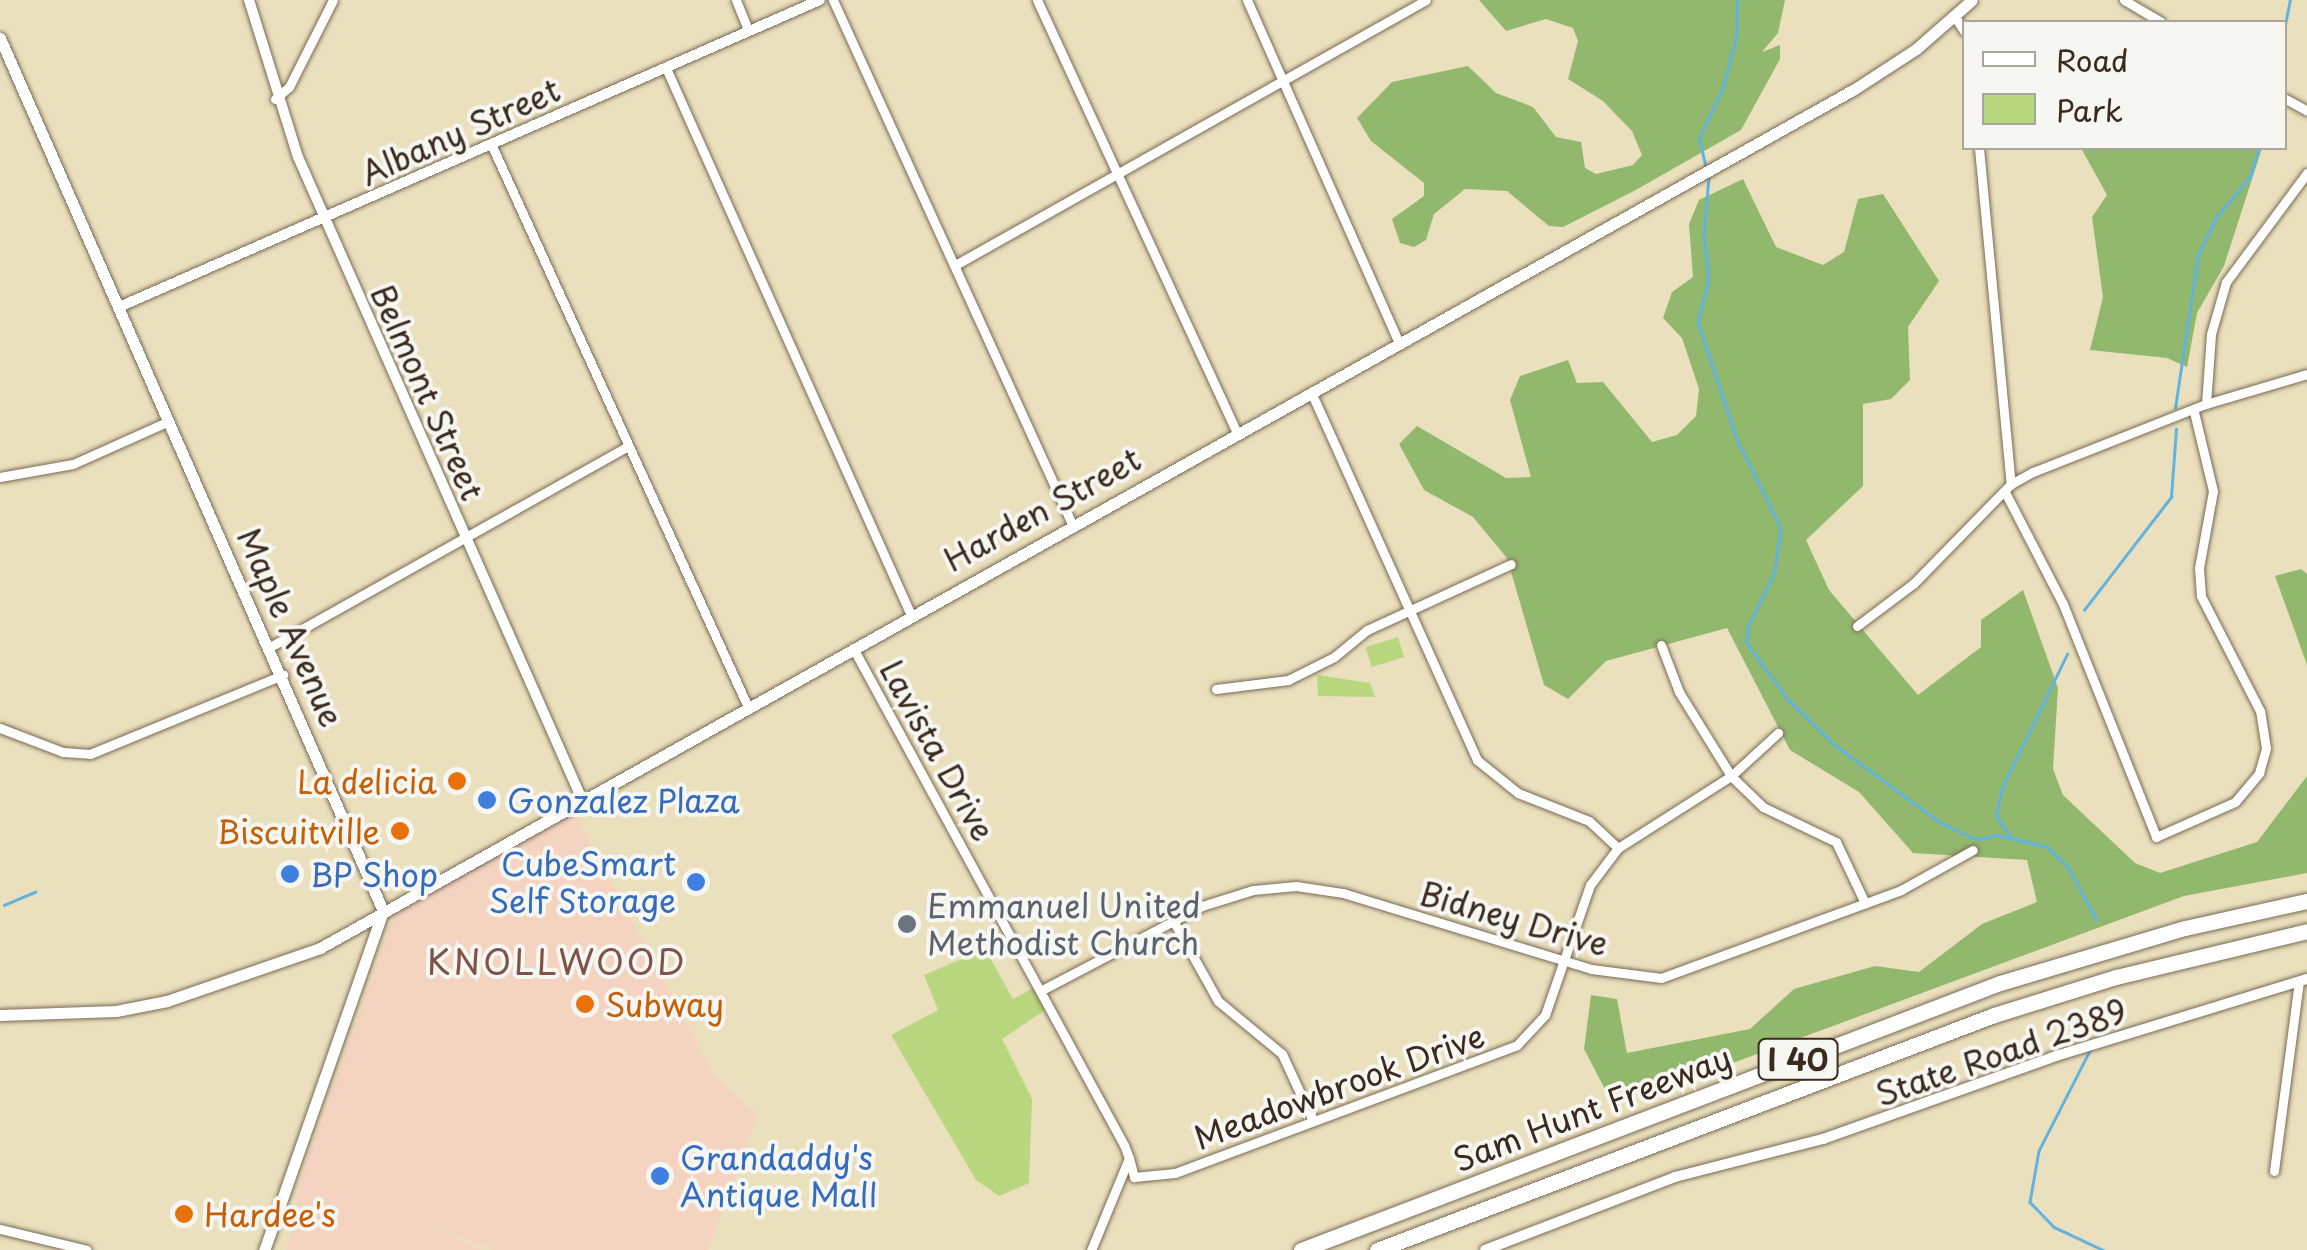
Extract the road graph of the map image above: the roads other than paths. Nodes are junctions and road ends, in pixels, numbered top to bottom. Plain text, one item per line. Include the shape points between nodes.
1 (249, 0) edge
2 (333, 0) edge
3 (736, 0) edge
4 (820, 0) edge
5 (832, 0) edge
6 (1037, 0) edge
7 (1247, 0) edge
8 (1426, 0) edge
9 (1972, 0) edge
10 (2124, 0) edge
11 (1954, 17) junction
12 (2158, 20) edge
13 (1962, 28) edge
14 (748, 30) junction
15 (0, 38) edge
16 (666, 68) junction
17 (1282, 80) junction
18 (275, 99) junction
19 (492, 146) junction
20 (1979, 150) edge
21 (1120, 172) junction
22 (2307, 172) edge
23 (324, 218) junction
24 (957, 264) junction
25 (119, 307) junction
26 (1398, 341) junction
27 (2307, 374) edge
28 (1311, 392) junction
29 (2206, 404) junction
30 (2194, 412) junction
31 (169, 421) junction
32 (1237, 432) junction
33 (628, 446) junction
34 (0, 477) edge
35 (2008, 489) junction
36 (1072, 524) junction
37 (464, 538) junction
38 (1511, 564) dead end
39 (1408, 610) junction
40 (910, 613) junction
41 (1857, 626) dead end
42 (1661, 644) dead end
43 (270, 647) junction
44 (853, 648) junction
45 (282, 675) junction
46 (1216, 688) dead end
47 (747, 705) junction
48 (0, 728) edge
49 (1778, 733) dead end
50 (1731, 776) junction
51 (581, 797) junction
52 (1618, 848) junction
53 (1972, 850) dead end
54 (2307, 902) edge
55 (1865, 903) junction
56 (384, 911) junction
57 (1174, 922) junction
58 (2307, 931) edge
59 (1564, 958) junction
60 (2303, 981) edge
61 (1042, 990) junction
62 (0, 1015) edge
63 (1312, 1119) junction
64 (1128, 1158) junction
65 (2274, 1171) dead end
66 (0, 1229) edge
67 (87, 1250) edge
68 (264, 1250) edge
69 (1091, 1250) edge
70 (1301, 1250) edge
71 (1377, 1250) edge
72 (1485, 1250) edge

1 - 18 street, Belmont Street
2 - 18 street via 289,87
3 - 14 street
4 - 14 street, Albany Street
5 - 24 street
6 - 21 street
7 - 17 street
8 - 17 street
9 - 11 main road, Harden Street
10 - 12 street
11 - 13 street
11 - 26 main road, Harden Street via 1885,70
14 - 16 street, Albany Street
15 - 25 main road, Maple Avenue
16 - 19 street, Albany Street
16 - 40 street
17 - 21 street
17 - 26 street
18 - 23 street, Belmont Street
19 - 23 street, Albany Street
19 - 33 street
20 - 35 street
21 - 24 street
21 - 32 street
22 - 29 street via 2226,282 2211,334
23 - 25 street, Albany Street
23 - 37 street, Belmont Street
24 - 36 street
25 - 31 main road, Maple Avenue
26 - 28 main road, Harden Street
27 - 29 street
28 - 32 main road, Harden Street
28 - 39 street
29 - 30 street
30 - 35 street via 2064,456
30 - 35 street via 2212,492 2201,596 2260,710 2266,748 2259,773 2235,802 2156,838 2064,604
31 - 34 street via 73,464
31 - 43 main road, Maple Avenue
32 - 36 main road, Harden Street
33 - 37 street
33 - 47 street
35 - 41 street via 1913,584
36 - 40 main road, Harden Street
37 - 43 street
37 - 51 street, Belmont Street
38 - 39 street
39 - 46 street via 1288,680
39 - 52 street via 1468,747 1487,772 1518,794 1589,821
40 - 44 main road, Harden Street
42 - 50 street via 1679,692
43 - 45 main road, Maple Avenue
44 - 47 main road, Harden Street
44 - 61 street, Lavista Drive
45 - 48 street via 90,754 63,752
45 - 56 main road, Maple Avenue
47 - 51 main road, Harden Street
49 - 50 street, Meadowbrook Drive
50 - 52 street, Meadowbrook Drive
50 - 55 street via 1763,807 1836,842
51 - 56 main road, Harden Street
52 - 59 street, Meadowbrook Drive via 1590,885
53 - 55 street, Bidney Drive
54 - 70 highway, Sam Hunt Freeway / I 40 via 2124,944 2000,983
55 - 59 street, Bidney Drive via 1676,976 1631,976
56 - 62 main road, Harden Street via 320,948 188,996 116,1011
56 - 68 main road
57 - 59 street, Bidney Drive via 1243,892 1316,887
57 - 61 street, Bidney Drive
57 - 63 street via 1218,1001 1282,1054
58 - 71 highway, Sam Hunt Freeway / I 40 via 2116,976 1994,1015
59 - 63 street, Meadowbrook Drive via 1545,1015 1516,1046
60 - 65 street
60 - 72 street, State Road 2389 via 2056,1056 1823,1140 1675,1177
61 - 64 street, Lavista Drive
63 - 64 street, Meadowbrook Drive via 1162,1177 1134,1177
64 - 69 street
66 - 67 street

